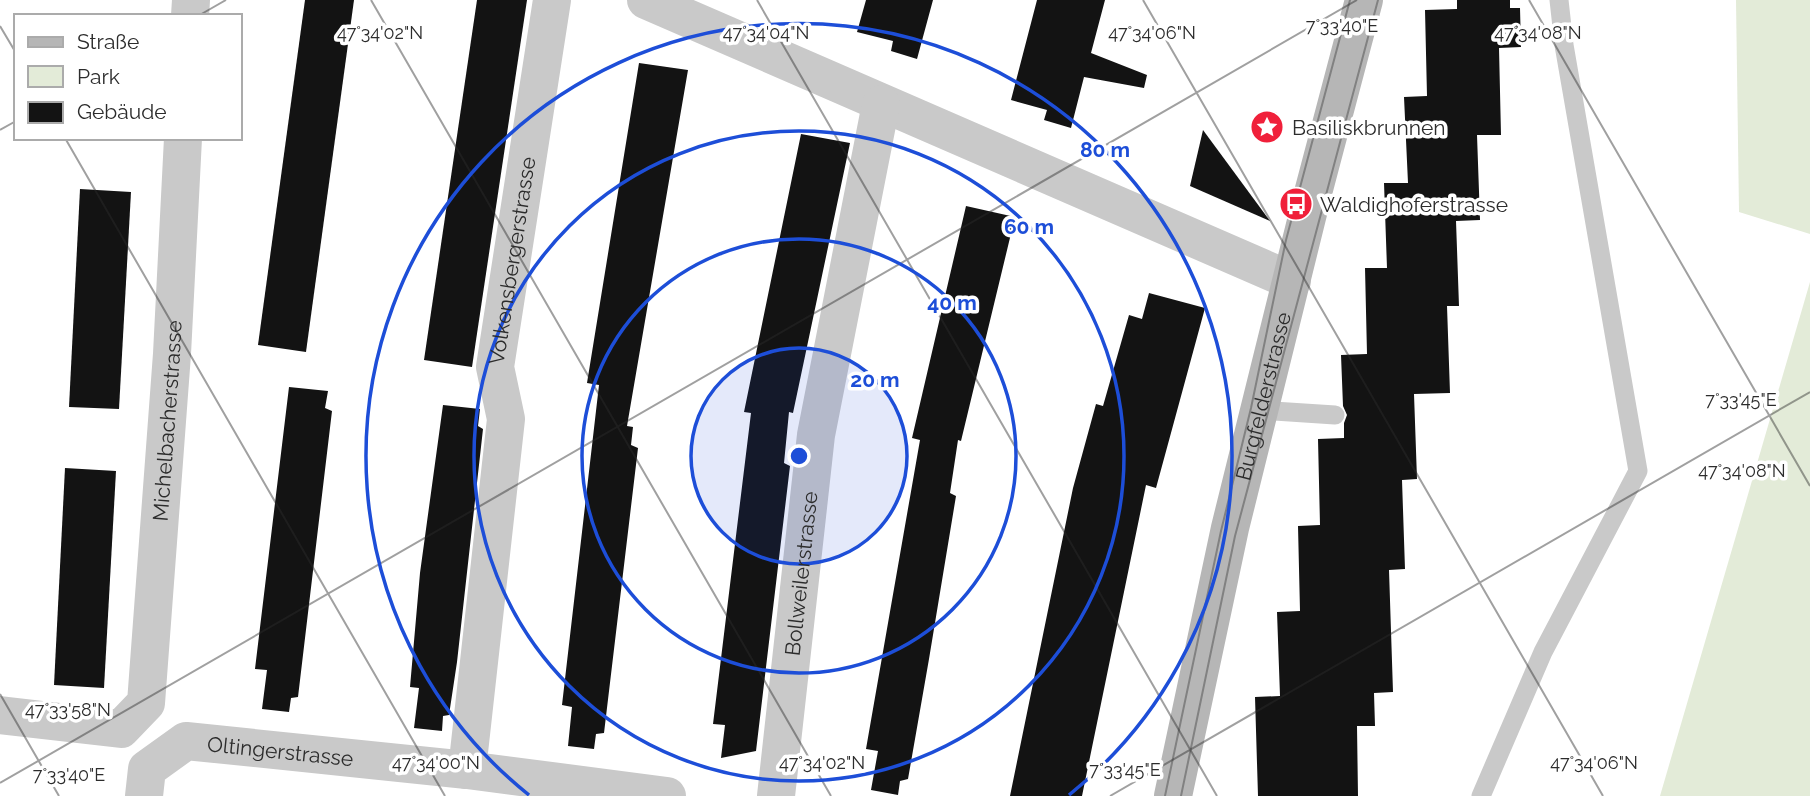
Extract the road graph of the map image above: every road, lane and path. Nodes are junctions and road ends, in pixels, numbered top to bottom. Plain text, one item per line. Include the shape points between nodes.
1 (552, 0) edge
2 (646, 0) edge
3 (1364, 0) edge
4 (1559, 0) edge
5 (881, 104) junction
6 (183, 140) edge
7 (1292, 281) junction
8 (1259, 410) junction
9 (1335, 415) dead end
10 (0, 715) edge
11 (467, 770) junction
12 (146, 783) edge
13 (667, 796) edge
14 (776, 796) edge
15 (1173, 796) edge
16 (1481, 796) edge

1 - 11 street, Volkensbergerstrasse via 495,367 506,419
2 - 5 street
3 - 7 main road, Burgfelderstrasse
4 - 16 lane via 1638,471 1543,652
5 - 7 street
5 - 14 street, Bollweilerstrasse via 816,435
6 - 10 street, Michelbacherstrasse via 172,354 134,716
7 - 8 main road, Burgfelderstrasse
8 - 9 lane
8 - 15 main road, Burgfelderstrasse
11 - 12 street, Oltingerstrasse via 186,741
11 - 13 street, Oltingerstrasse

